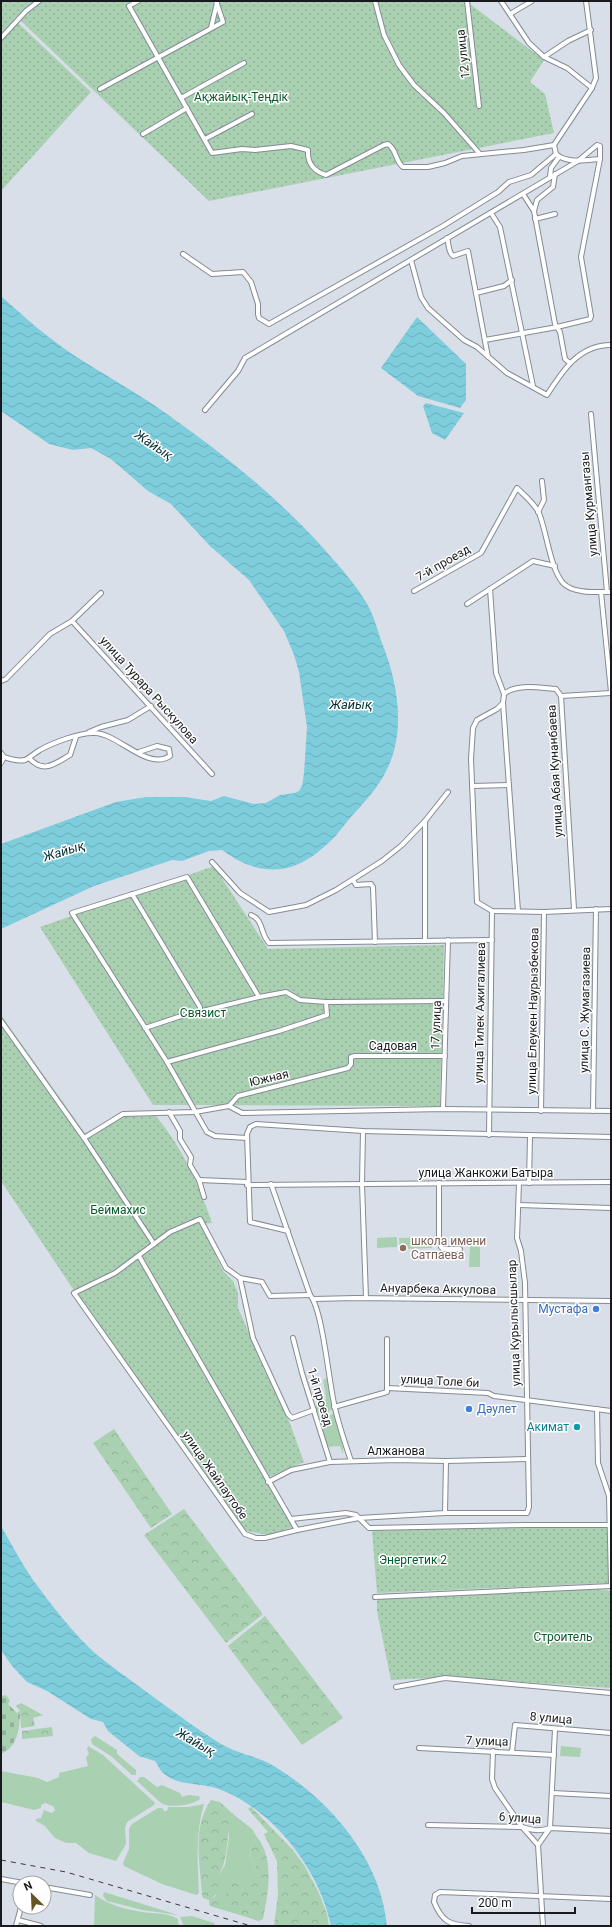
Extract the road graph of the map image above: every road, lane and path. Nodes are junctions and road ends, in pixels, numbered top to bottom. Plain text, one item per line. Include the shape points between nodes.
1 (39, 1) edge
2 (138, 1) edge
3 (375, 1) edge
4 (467, 1) edge
5 (501, 1) edge
6 (532, 1) edge
7 (586, 1) edge
8 (217, 2) edge
9 (510, 14) junction
10 (211, 28) junction
11 (591, 30) junction
12 (1, 38) edge
13 (544, 57) junction
14 (158, 58) junction
15 (244, 63) dead end
16 (592, 88) junction
17 (100, 89) dead end
18 (181, 98) junction
19 (479, 106) dead end
20 (187, 108) junction
21 (252, 114) dead end
22 (143, 134) dead end
23 (205, 140) junction
24 (554, 145) junction
25 (480, 154) junction
26 (558, 156) junction
27 (600, 160) junction
28 (578, 161) junction
29 (555, 174) junction
30 (550, 177) junction
31 (523, 194) junction
32 (534, 211) junction
33 (491, 213) junction
34 (555, 214) dead end
35 (535, 219) junction
36 (447, 238) junction
37 (183, 254) dead end
38 (411, 260) junction
39 (512, 280) junction
40 (476, 293) junction
41 (557, 327) junction
42 (522, 333) junction
43 (485, 340) junction
44 (611, 345) edge
45 (488, 357) junction
46 (570, 363) junction
47 (533, 386) junction
48 (205, 410) dead end
49 (591, 414) dead end
50 (542, 480) dead end
51 (538, 512) junction
52 (554, 566) junction
53 (490, 589) junction
54 (414, 591) dead end
55 (601, 592) junction
56 (609, 592) edge
57 (101, 593) dead end
58 (467, 604) dead end
59 (72, 621) junction
60 (1, 681) edge
61 (611, 693) edge
62 (504, 694) junction
63 (561, 696) junction
64 (503, 703) junction
65 (151, 706) junction
66 (87, 733) junction
67 (76, 737) junction
68 (139, 752) junction
69 (2, 755) edge
70 (29, 758) junction
71 (1, 763) edge
72 (212, 774) dead end
73 (509, 785) junction
74 (472, 786) junction
75 (448, 792) dead end
76 (426, 821) junction
77 (212, 862) dead end
78 (353, 880) junction
79 (132, 894) junction
80 (574, 909) junction
81 (596, 909) junction
82 (611, 909) edge
83 (492, 911) junction
84 (518, 911) junction
85 (544, 912) junction
86 (251, 915) dead end
87 (448, 940) junction
88 (492, 940) junction
89 (425, 941) junction
90 (375, 942) junction
91 (258, 997) junction
92 (446, 1001) junction
93 (326, 1002) junction
94 (200, 1012) junction
95 (1, 1021) edge
96 (145, 1028) junction
97 (445, 1056) junction
98 (167, 1062) junction
99 (350, 1066) joint
100 (229, 1106) junction
101 (443, 1109) junction
102 (489, 1109) junction
103 (541, 1111) junction
104 (593, 1111) junction
105 (611, 1111) edge
106 (169, 1112) junction
107 (195, 1112) junction
108 (363, 1131) junction
109 (489, 1135) junction
110 (247, 1136) junction
111 (530, 1136) junction
112 (611, 1136) edge
113 (84, 1138) junction
114 (199, 1180) junction
115 (611, 1182) edge
116 (247, 1183) junction
117 (529, 1183) junction
118 (271, 1184) junction
119 (362, 1184) junction
120 (439, 1184) junction
121 (519, 1184) junction
122 (204, 1197) dead end
123 (519, 1205) junction
124 (611, 1208) edge
125 (288, 1231) junction
126 (154, 1244) junction
127 (460, 1249) dead end
128 (139, 1256) junction
129 (240, 1278) junction
130 (311, 1297) junction
131 (366, 1298) junction
132 (525, 1300) junction
133 (611, 1301) edge
134 (293, 1338) dead end
135 (387, 1339) dead end
136 (387, 1388) junction
137 (527, 1400) junction
138 (334, 1407) junction
139 (597, 1409) junction
140 (314, 1410) junction
141 (611, 1411) edge
142 (527, 1459) junction
143 (351, 1461) junction
144 (446, 1461) junction
145 (330, 1462) junction
146 (268, 1482) junction
147 (445, 1513) junction
148 (527, 1513) joint
149 (359, 1518) junction
150 (291, 1520) junction
151 (609, 1525) junction
152 (297, 1530) junction
153 (611, 1585) edge
154 (375, 1596) dead end
155 (396, 1687) dead end
156 (611, 1693) edge
157 (555, 1729) junction
158 (611, 1733) edge
159 (419, 1748) dead end
160 (494, 1750) junction
161 (512, 1752) junction
162 (554, 1754) junction
163 (553, 1793) junction
164 (611, 1796) edge
165 (428, 1825) dead end
166 (522, 1827) junction
167 (550, 1828) junction
168 (611, 1831) edge
169 (538, 1846) junction
170 (1, 1879) edge
171 (12, 1881) edge
172 (52, 1888) edge
173 (90, 1895) dead end
174 (542, 1896) junction
175 (611, 1899) edge
176 (19, 1915) edge
177 (18, 1920) junction
178 (16, 1926) edge
179 (41, 1926) edge
180 (469, 1926) edge
181 (542, 1926) edge

1 - 12 street
2 - 14 street via 129,6
3 - 25 street via 384,35 399,64 414,84
4 - 19 street, 12 улица
5 - 9 street
6 - 9 street
7 - 11 street
8 - 10 street
8 - 10 street via 223,22
9 - 13 street via 530,43
10 - 14 street
11 - 13 street
11 - 16 street via 596,78
13 - 16 street via 567,68
14 - 17 street
14 - 18 street
15 - 18 street
16 - 24 street
18 - 20 street
20 - 22 street
20 - 23 street
21 - 23 street
23 - 25 street via 212,153 291,146 308,150 311,166 326,175 388,144 393,147 399,165 403,167 428,167 462,156
24 - 25 street
24 - 26 street
26 - 28 street
26 - 30 street via 550,168
26 - 37 street via 531,175 509,182 498,192 443,226 269,324 259,318 258,304 251,282 242,272 212,274
27 - 28 street
27 - 28 street via 601,150 597,145
27 - 41 street via 581,257 591,316 586,320
28 - 29 street
29 - 30 street
29 - 32 street via 553,187 537,200
30 - 31 street
31 - 32 street
31 - 33 street
32 - 35 street
33 - 36 street
33 - 39 street via 500,227
34 - 35 street
35 - 41 street
36 - 38 street
36 - 40 street via 453,256 468,251
38 - 45 street via 421,297 428,308 464,340 478,347
38 - 48 street via 244,358 238,371
39 - 40 street via 504,286
39 - 42 street
40 - 43 street
41 - 42 street
41 - 46 street via 564,358
42 - 43 street
42 - 47 street
43 - 45 street
44 - 46 street via 588,350
45 - 47 street via 507,373
46 - 47 street via 563,369 547,395
49 - 56 street, улица Курмангазы
50 - 51 street via 544,500
51 - 52 street
51 - 54 street, 7-й проезд via 517,488 481,553
52 - 53 street via 533,561
52 - 55 street via 564,584 574,589
53 - 58 street
53 - 62 street via 496,673
55 - 56 street
55 - 61 street
57 - 59 street
59 - 60 street via 55,630
59 - 65 street, улица Турара Рыскулова
61 - 63 street
62 - 63 street, улица Абая Кунанбаева via 516,688 556,689
62 - 64 street
63 - 80 street, улица Абая Кунанбаева
64 - 73 street
64 - 74 street via 477,720 473,728
65 - 66 street via 128,720
65 - 72 street, улица Турара Рыскулова
66 - 67 street
66 - 68 street via 106,735
67 - 70 street via 44,747
67 - 70 street via 70,755 58,762 41,768
68 - 68 street via 157,746 169,749 170,756 162,760 152,760
69 - 70 street via 20,761
69 - 71 street
73 - 74 street
73 - 84 street
74 - 83 street via 477,902
75 - 76 street
76 - 78 street via 382,862
76 - 89 street
77 - 78 street via 240,893 269,912 306,906
78 - 90 street via 356,885 367,883 373,887
79 - 91 street via 188,878
79 - 94 street via 200,1007
79 - 96 street via 72,913
80 - 81 street
80 - 85 street
81 - 82 street
81 - 104 street, улица С. Жумагазиева
83 - 84 street
83 - 88 street, улица Тилек Ажигалиева
84 - 85 street
85 - 103 street, улица Елеукен Наурызбекова
86 - 90 street via 260,923 263,937 269,943
87 - 88 street
87 - 89 street
87 - 92 street, 17 улица
88 - 102 street, улица Тилек Ажигалиева
89 - 90 street
91 - 93 street via 286,992 300,1000
91 - 94 street
92 - 93 street
92 - 97 street, 17 улица
93 - 98 street via 327,1015
94 - 96 street
95 - 113 street
96 - 98 street
97 - 99 street, Садовая via 355,1056 351,1057
97 - 101 street, 17 улица
98 - 107 street
99 - 100 street, Южная via 238,1096
100 - 101 street via 242,1113
100 - 107 street, Южная
101 - 102 street
102 - 103 street
102 - 109 street, улица Тилек Ажигалиева
103 - 104 street
104 - 105 street
106 - 107 street, Южная
106 - 113 street, Южная via 123,1114
106 - 114 street via 180,1131 180,1139 191,1157 190,1165
107 - 110 street via 210,1135
108 - 109 street
108 - 110 street via 256,1124 250,1127
108 - 119 street
109 - 111 street
110 - 116 street
111 - 112 street
111 - 117 street
113 - 126 street
114 - 116 street, улица Жанкожи Батыра
114 - 122 street
115 - 117 street, улица Жанкожи Батыра
116 - 118 street, улица Жанкожи Батыра
116 - 125 street via 250,1222
117 - 121 street, улица Жанкожи Батыра
118 - 119 street, улица Жанкожи Батыра
118 - 125 street
119 - 120 street, улица Жанкожи Батыра
119 - 131 street
120 - 121 street, улица Жанкожи Батыра
120 - 127 street via 439,1242 443,1249
121 - 123 street, улица Курылысшылар
123 - 124 street
123 - 132 street, улица Курылысшылар via 517,1238 521,1251
125 - 130 street
126 - 128 street
126 - 129 street via 170,1232 200,1219 226,1268
128 - 146 street
128 - 152 street, улица Жайлаутобе via 115,1273 74,1293 245,1534 266,1538
129 - 130 street, Ануарбека Аккулова via 262,1282 270,1296
129 - 140 street via 253,1338 288,1414 292,1418
130 - 131 street, Ануарбека Аккулова
130 - 138 street via 319,1319
131 - 132 street, Ануарбека Аккулова
132 - 133 street, Ануарбека Аккулова
132 - 137 street, улица Курылысшылар
134 - 140 street, 1-й проезд
135 - 136 street
136 - 137 street, улица Толе би via 488,1393
136 - 138 street via 387,1392
137 - 139 street, улица Толе би
137 - 142 street, улица Курылысшылар
138 - 143 street
139 - 141 street, улица Толе би
139 - 151 street via 598,1463 609,1496
140 - 145 street, 1-й проезд
142 - 144 street, Алжанова
142 - 148 street, улица Курылысшылар
143 - 144 street, Алжанова
143 - 145 street, Алжанова
144 - 147 street
145 - 146 street, Алжанова via 291,1470
146 - 150 street
147 - 148 street, улица Жайлаутобе
147 - 149 street, улица Жайлаутобе
149 - 150 street via 346,1513
149 - 151 street via 369,1528
149 - 152 street, улица Жайлаутобе
150 - 152 street
151 - 153 street
153 - 154 street
155 - 156 street via 445,1678
157 - 158 street, 8 улица
157 - 161 street, 8 улица via 515,1725
157 - 162 street
159 - 160 street, 7 улица
160 - 161 street, 7 улица
160 - 166 street via 492,1779 495,1788
161 - 162 street, 7 улица
162 - 163 street
163 - 164 street
163 - 167 street
165 - 166 street, 6 улица
166 - 167 street, 6 улица via 533,1831
166 - 169 street
167 - 168 street, 6 улица
167 - 169 street
169 - 174 street
170 - 171 street
172 - 173 street
174 - 175 street
174 - 180 street via 440,1892 435,1895 434,1902 444,1918 453,1925
174 - 181 street
176 - 177 street
177 - 178 street
177 - 179 street

